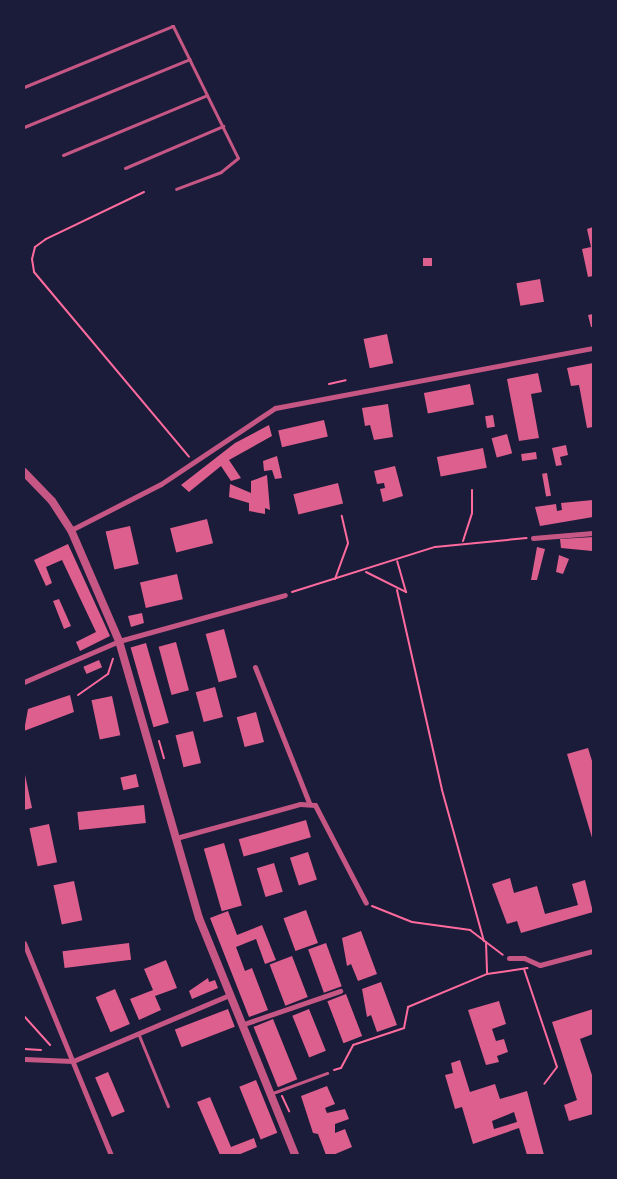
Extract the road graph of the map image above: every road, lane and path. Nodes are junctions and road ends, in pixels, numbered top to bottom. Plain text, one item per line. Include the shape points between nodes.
1 (172, 25) edge
2 (190, 59) junction
3 (24, 87) edge
4 (207, 95) junction
5 (222, 126) junction
6 (24, 127) edge
7 (63, 155) dead end
8 (126, 168) dead end
9 (176, 189) dead end
10 (144, 192) dead end
11 (593, 348) edge
12 (346, 380) dead end
13 (329, 384) dead end
14 (192, 461) junction
15 (24, 472) edge
16 (472, 490) dead end
17 (342, 516) dead end
18 (71, 530) junction
19 (593, 533) edge
20 (533, 538) joint
21 (463, 540) junction
22 (396, 561) junction
23 (366, 572) junction
24 (335, 579) junction
25 (398, 590) junction
26 (285, 594) joint
27 (118, 641) junction
28 (113, 659) dead end
29 (255, 667) dead end
30 (24, 682) edge
31 (78, 695) dead end
32 (159, 741) dead end
33 (164, 758) dead end
34 (309, 803) junction
35 (176, 838) junction
36 (366, 903) joint
37 (485, 941) junction
38 (24, 943) edge
39 (593, 951) edge
40 (509, 958) joint
41 (540, 965) junction
42 (524, 969) junction
43 (487, 974) junction
44 (340, 992) dead end
45 (230, 995) junction
46 (24, 1016) edge
47 (241, 1025) junction
48 (138, 1033) junction
49 (50, 1045) dead end
50 (24, 1049) edge
51 (41, 1050) dead end
52 (24, 1059) edge
53 (73, 1061) junction
54 (327, 1073) joint
55 (544, 1084) dead end
56 (270, 1094) junction
57 (282, 1096) dead end
58 (168, 1106) dead end
59 (288, 1111) dead end
60 (111, 1155) edge
61 (294, 1155) edge

1 - 2 lane
1 - 3 lane
2 - 4 lane
2 - 6 lane
4 - 5 lane
4 - 7 lane
5 - 8 lane
5 - 9 lane via 238,158 221,172
10 - 14 path via 46,239 36,247 32,259 34,272
11 - 14 street via 296,401 258,417
12 - 13 path
14 - 18 street via 161,484
15 - 18 street via 46,494
16 - 21 path via 472,513
17 - 24 path via 348,543
18 - 27 street
19 - 20 street
20 - 21 path
21 - 22 path
22 - 23 path
22 - 25 path via 406,592
23 - 24 path
23 - 25 path
24 - 26 path
25 - 37 path via 442,790
26 - 27 street
27 - 30 street
27 - 35 street
28 - 31 path via 108,674
29 - 34 street
32 - 33 path
34 - 35 street
34 - 36 street via 321,810
35 - 45 street via 198,918
36 - 37 path via 412,922 454,924
37 - 40 path
37 - 43 path
38 - 53 street
39 - 41 street
40 - 41 street via 524,958
41 - 42 path
42 - 43 path
42 - 55 path via 557,1067
43 - 54 path via 408,1007 404,1028 353,1045 341,1068
44 - 47 street
45 - 47 street
45 - 48 street
46 - 49 path
47 - 56 street
48 - 53 street
48 - 58 lane
50 - 51 path
52 - 53 street
53 - 60 street
54 - 56 lane
56 - 61 street
57 - 59 path

